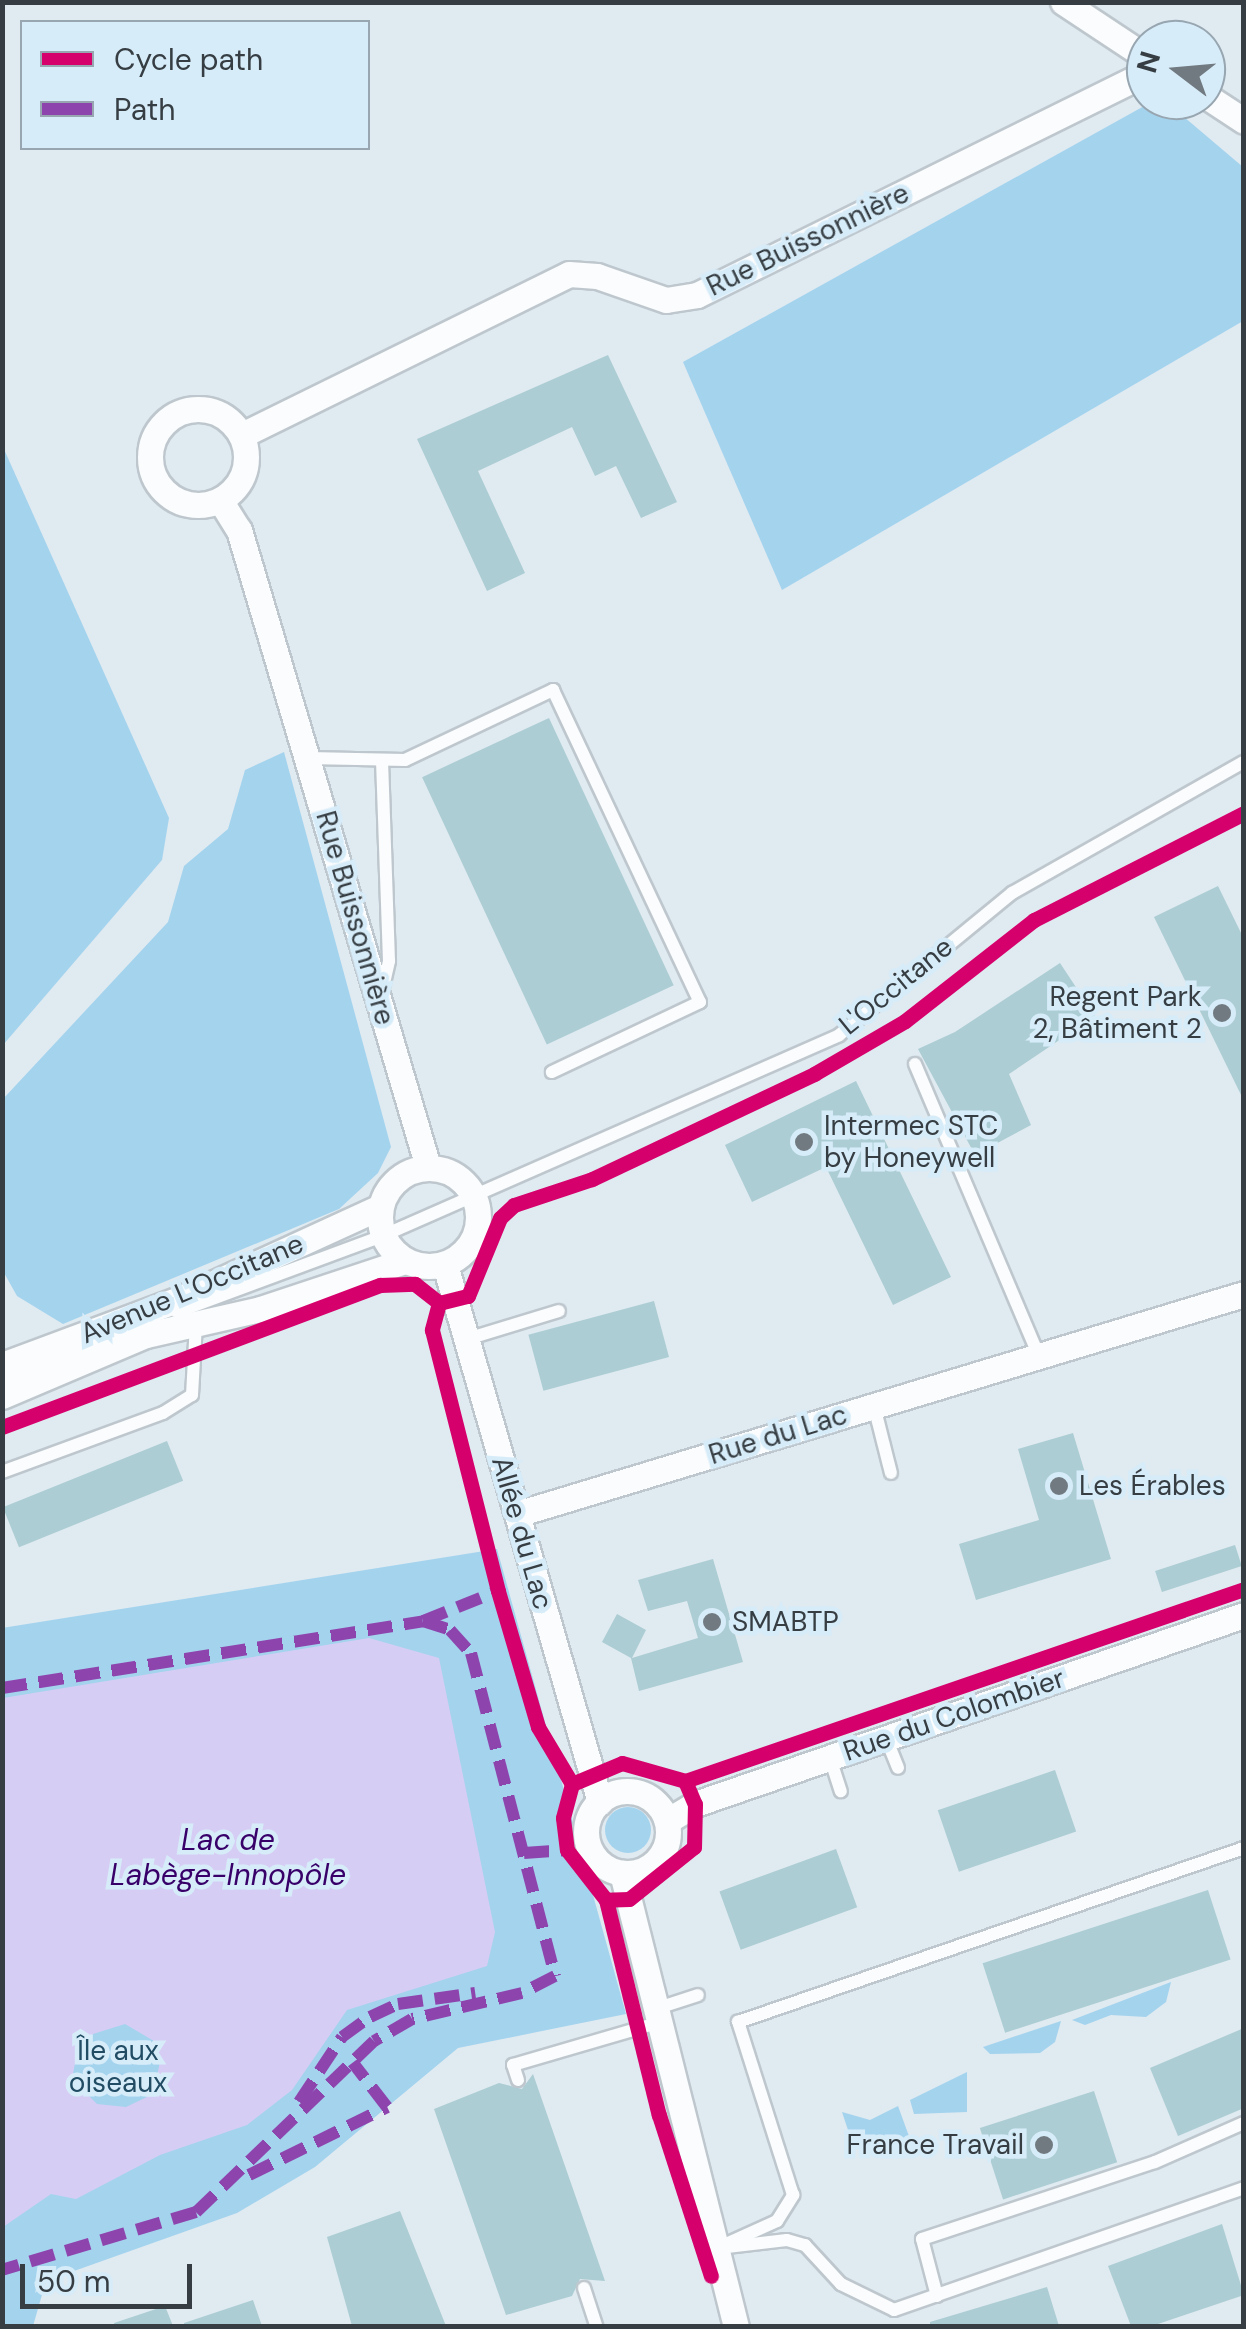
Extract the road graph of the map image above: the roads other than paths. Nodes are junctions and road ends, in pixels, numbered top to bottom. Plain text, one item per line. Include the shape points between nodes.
1 (1062, 2) edge
2 (1126, 44) edge
3 (1126, 84) edge
4 (242, 435) junction
5 (220, 500) junction
6 (308, 758) junction
7 (382, 762) junction
8 (1244, 762) edge
9 (380, 1004) junction
10 (915, 1064) dead end
11 (552, 1072) dead end
12 (428, 1168) junction
13 (473, 1196) junction
14 (380, 1207) junction
15 (382, 1236) junction
16 (405, 1261) junction
17 (317, 1262) junction
18 (445, 1265) junction
19 (1244, 1294) edge
20 (260, 1309) junction
21 (559, 1311) dead end
22 (196, 1320) junction
23 (467, 1339) junction
24 (1039, 1356) junction
25 (67, 1367) junction
26 (13, 1369) edge
27 (2, 1382) edge
28 (2, 1396) edge
29 (874, 1406) junction
30 (2, 1472) edge
31 (891, 1473) dead end
32 (517, 1514) junction
33 (1244, 1614) edge
34 (886, 1738) junction
35 (830, 1758) junction
36 (898, 1768) dead end
37 (841, 1792) dead end
38 (600, 1802) junction
39 (667, 1821) junction
40 (1244, 1848) edge
41 (622, 1874) junction
42 (698, 1995) dead end
43 (655, 2016) junction
44 (518, 2080) dead end
45 (1244, 2123) edge
46 (1244, 2188) edge
47 (715, 2249) junction
48 (584, 2288) dead end
49 (938, 2296) junction
50 (596, 2326) edge
51 (736, 2326) edge

1 - 2 street
3 - 4 street, Rue Buissonnière via 697,295 666,300 598,276 569,274
4 - 5 street via 245,470
4 - 5 street via 218,412 202,408 170,417 153,442 150,458 165,491 185,503
5 - 6 street, Rue Buissonnière via 239,530
6 - 7 lane
6 - 9 street, Rue Buissonnière
7 - 9 lane via 388,962
7 - 11 lane via 405,760 553,690 700,1002
8 - 13 lane, L'Occitane via 1012,893 839,1034
9 - 12 street, Rue Buissonnière
10 - 24 lane
12 - 13 street via 455,1175
12 - 14 street via 397,1179
13 - 15 lane, Avenue L'Occitane
13 - 18 street via 478,1212 471,1244
14 - 15 street
14 - 26 street, Avenue L'Occitane
15 - 16 street
15 - 17 lane, Avenue L'Occitane
16 - 18 street
16 - 20 street, Avenue L'Occitane
17 - 20 lane, Avenue L'Occitane
17 - 26 lane, Avenue L'Occitane
18 - 23 street, Allée du Lac
19 - 24 street, Rue du Lac
20 - 22 street
21 - 23 lane
22 - 25 street
22 - 30 lane via 192,1395 164,1413
23 - 32 street, Allée du Lac
24 - 29 street, Rue du Lac
25 - 26 lane, Avenue L'Occitane
25 - 28 street, Avenue L'Occitane
26 - 27 lane, Avenue L'Occitane
29 - 31 lane
29 - 32 street, Rue du Lac
32 - 38 street, Allée du Lac
33 - 34 street, Rue du Colombier
34 - 35 street, Rue du Colombier
34 - 36 lane
35 - 37 lane
35 - 39 street, Rue du Colombier via 695,1804
38 - 39 street via 639,1792
38 - 41 street, Allée du Lac via 587,1825 591,1851
39 - 41 street via 658,1859
40 - 47 lane via 738,2022 793,2195 777,2221
41 - 43 street
42 - 43 lane
43 - 44 lane via 513,2065
43 - 47 street
45 - 49 lane via 1155,2162 922,2239
46 - 49 lane
47 - 49 lane via 797,2242 811,2248 841,2284 894,2310
47 - 51 street
48 - 50 lane

